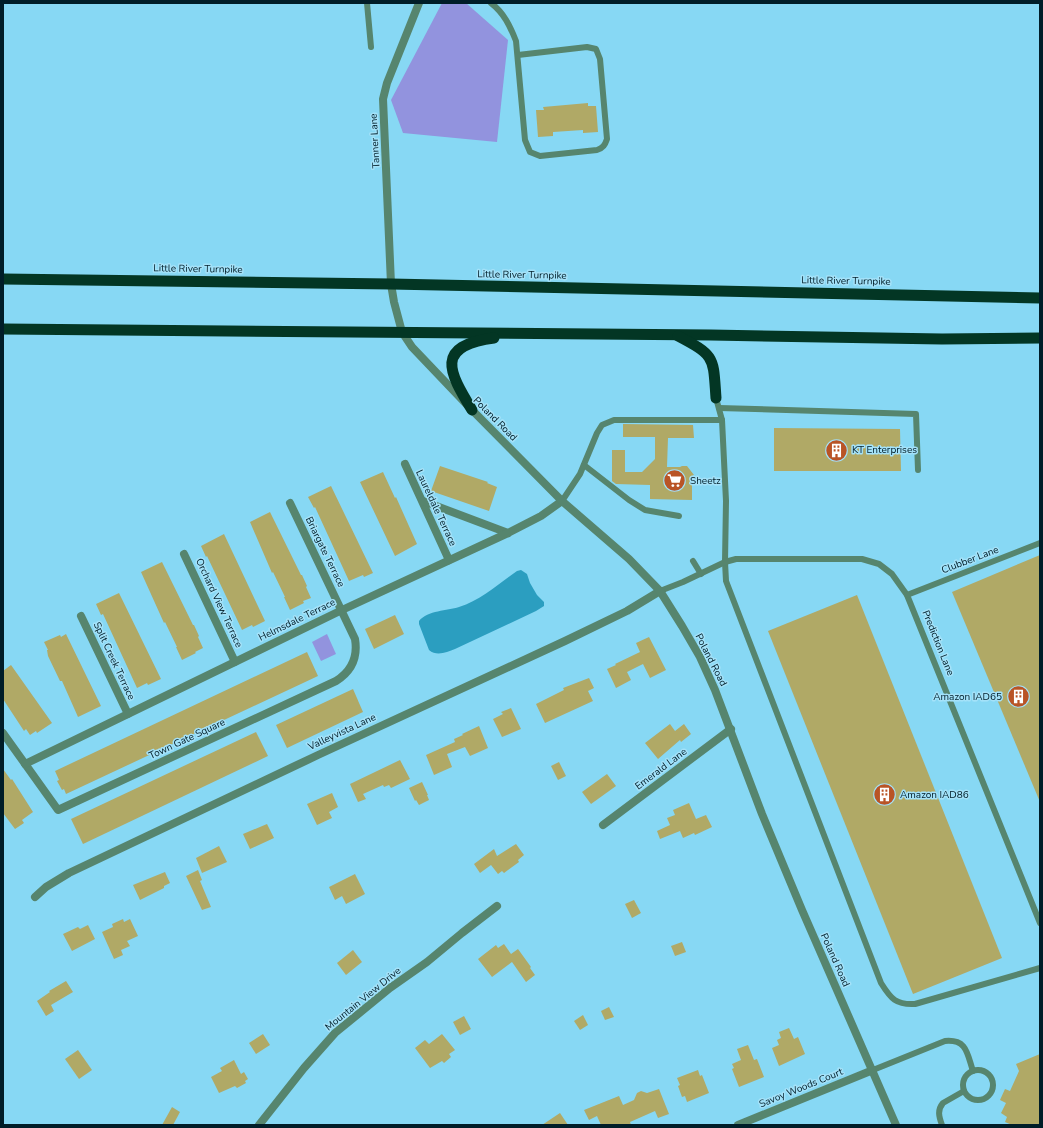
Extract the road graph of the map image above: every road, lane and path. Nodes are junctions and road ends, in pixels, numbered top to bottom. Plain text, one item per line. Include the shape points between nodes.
1 (368, 3) edge
2 (419, 3) edge
3 (491, 3) edge
4 (371, 47) dead end
5 (518, 55) junction
6 (3, 279) edge
7 (391, 284) junction
8 (1040, 298) edge
9 (3, 328) edge
10 (402, 332) junction
11 (527, 333) junction
12 (675, 335) junction
13 (1040, 338) edge
14 (717, 403) junction
15 (472, 410) junction
16 (722, 420) junction
17 (405, 464) dead end
18 (584, 465) junction
19 (918, 470) dead end
20 (423, 501) junction
21 (562, 501) junction
22 (290, 503) dead end
23 (678, 516) dead end
24 (508, 533) junction
25 (1040, 543) edge
26 (184, 554) dead end
27 (449, 560) junction
28 (693, 561) dead end
29 (725, 562) junction
30 (700, 574) junction
31 (660, 591) junction
32 (908, 594) junction
33 (342, 610) junction
34 (82, 616) dead end
35 (235, 662) junction
36 (128, 714) junction
37 (731, 729) junction
38 (3, 733) edge
39 (25, 764) junction
40 (603, 825) dead end
41 (36, 897) dead end
42 (497, 906) dead end
43 (1040, 924) edge
44 (1040, 968) edge
45 (873, 1070) junction
46 (973, 1071) junction
47 (964, 1091) junction
48 (259, 1125) edge
49 (738, 1125) edge
50 (896, 1125) edge
51 (942, 1125) edge

1 - 4 lane
2 - 7 street, Tanner Lane via 383,99
3 - 5 lane via 504,16 511,28
5 - 5 lane via 525,140 530,152 540,156 602,148 607,139 600,59 596,49 587,47
6 - 7 highway, Little River Turnpike
7 - 8 highway, Little River Turnpike
7 - 10 street, Poland Road
9 - 10 highway
10 - 11 highway
10 - 15 street, Poland Road via 412,347
11 - 12 highway
11 - 15 highway via 475,341 461,348 453,358 453,376
12 - 13 highway
12 - 14 highway via 698,346 710,358 714,366
14 - 16 lane
14 - 19 lane via 916,414
15 - 21 street, Poland Road
16 - 18 lane via 614,420 602,425
16 - 29 lane via 726,501
17 - 20 street, Laureldale Terrace
18 - 21 lane via 573,487
18 - 23 lane via 645,510
20 - 24 street
20 - 27 street, Laureldale Terrace
21 - 24 street, Helmsdale Terrace via 541,516
21 - 31 street, Poland Road via 629,559
22 - 33 street, Briargate Terrace
24 - 27 street, Helmsdale Terrace
25 - 32 lane, Clubber Lane
26 - 35 street, Orchard View Terrace
27 - 33 street, Helmsdale Terrace
28 - 30 lane
29 - 30 lane, Prediction Lane
29 - 32 lane, Prediction Lane via 736,559 862,559 879,564 892,574
29 - 44 lane via 726,581 881,984 888,995 896,1002 915,1004
30 - 31 lane, Prediction Lane
31 - 37 street, Poland Road via 700,657
31 - 41 street, Valleyvista Lane via 627,611 565,641 69,873 46,887
32 - 43 lane, Prediction Lane
33 - 35 street, Helmsdale Terrace
33 - 39 street, Town Gate Square via 355,638 356,654 354,662 344,676 336,681 58,810
34 - 36 street, Split Creek Terrace
35 - 36 street, Helmsdale Terrace
36 - 39 street, Helmsdale Terrace
37 - 40 street, Emerald Lane
37 - 45 street, Poland Road via 762,814
38 - 39 street, Town Gate Square
42 - 48 street, Mountain View Drive via 335,1033
45 - 46 lane via 951,1040 964,1046
45 - 49 street, Savoy Woods Court
45 - 50 street, Poland Road
46 - 47 lane via 965,1077
46 - 47 lane via 986,1072 992,1080 992,1089 987,1097 977,1100
47 - 51 lane via 940,1105

